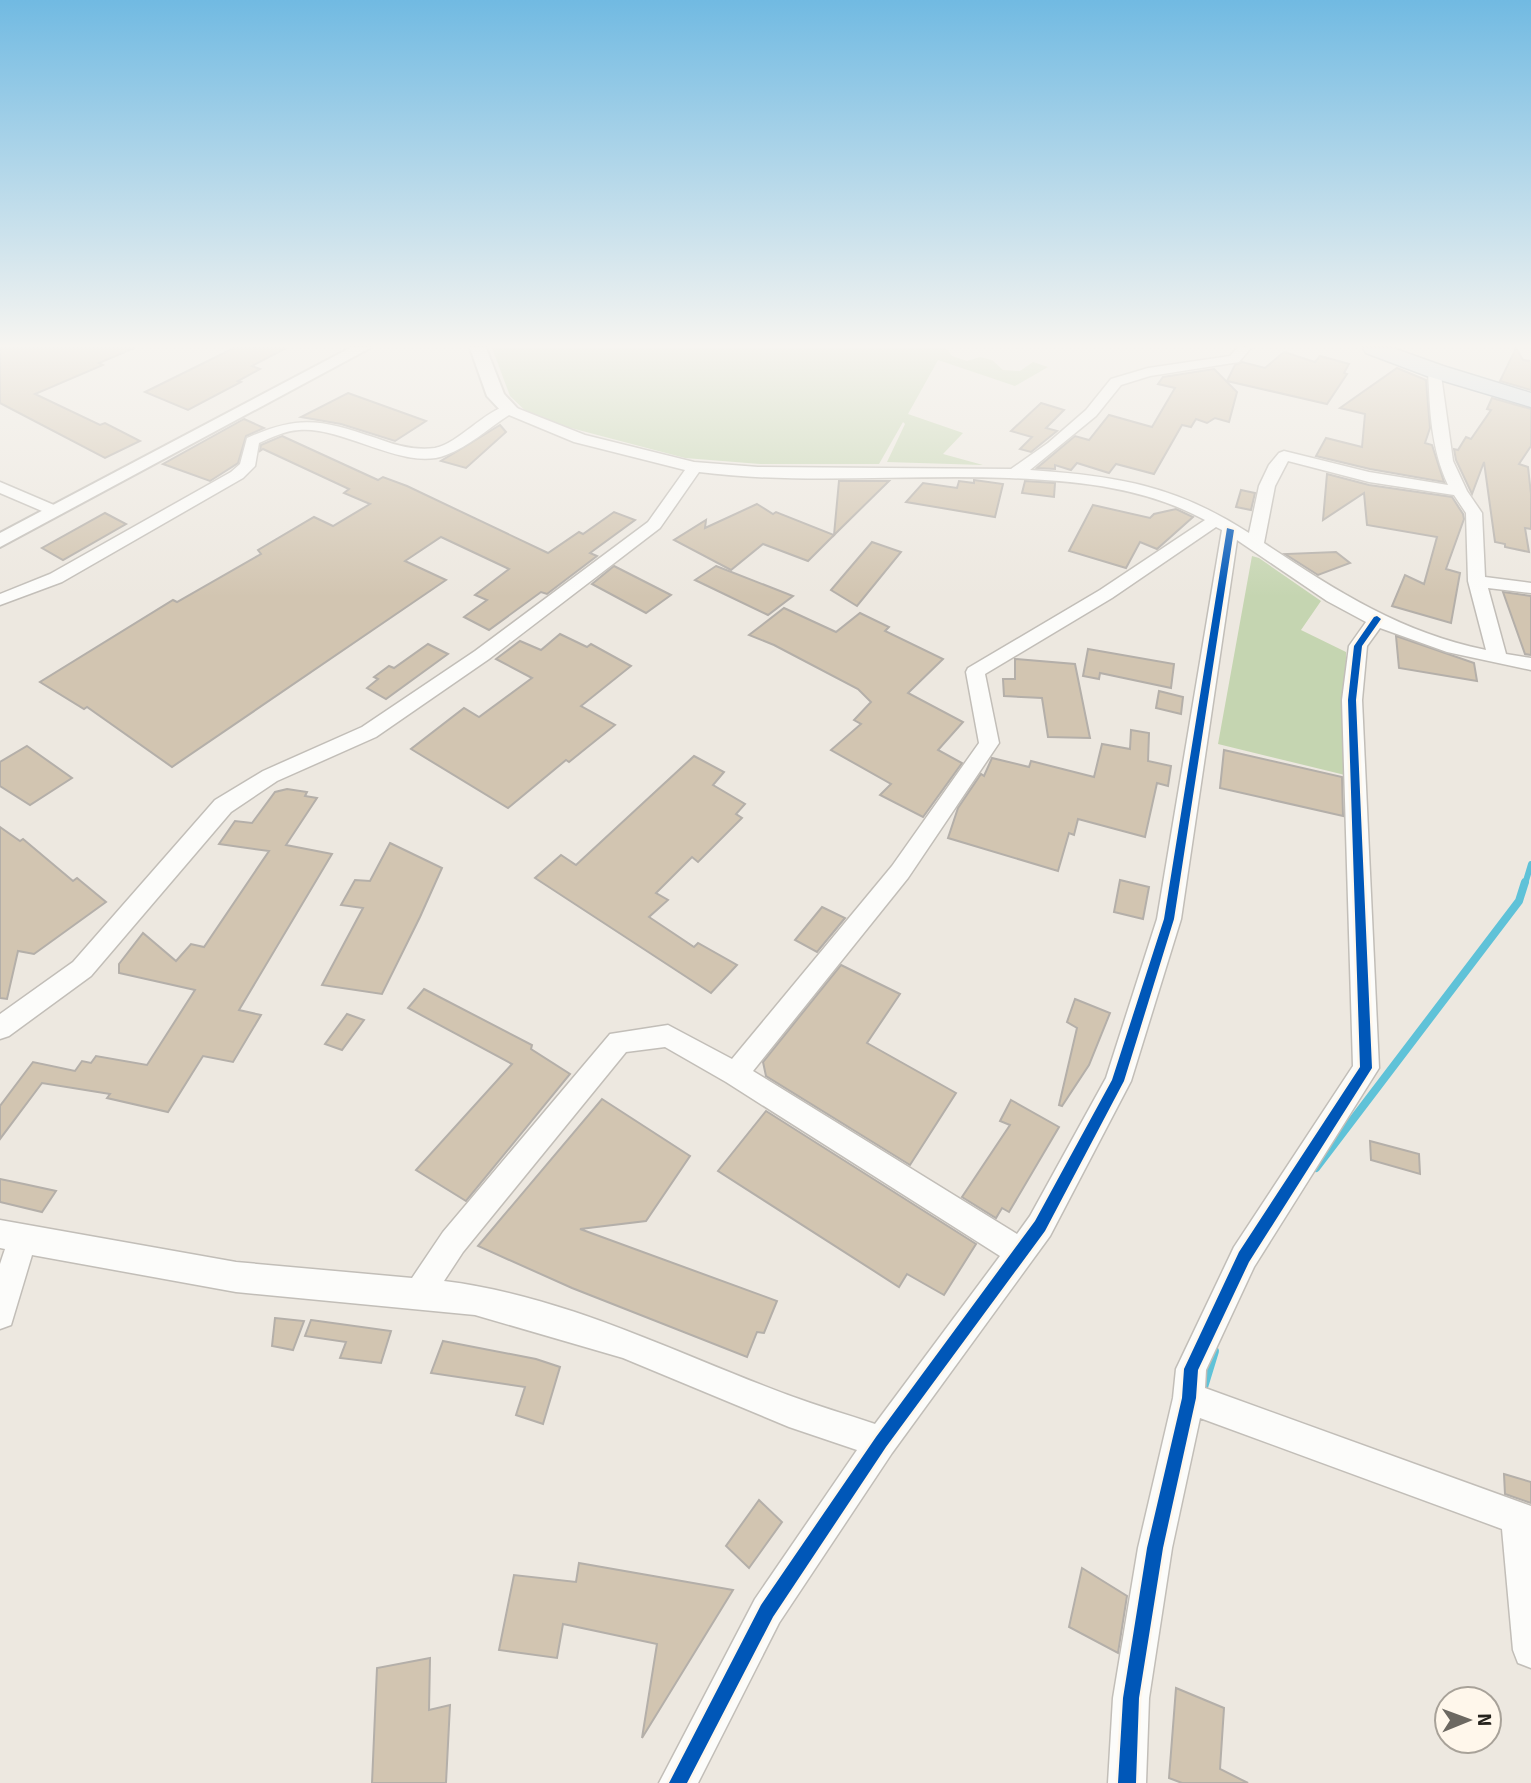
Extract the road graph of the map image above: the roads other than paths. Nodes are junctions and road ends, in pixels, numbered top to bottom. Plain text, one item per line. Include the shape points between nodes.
1 (205, 431) edge
2 (274, 431) edge
3 (335, 431) edge
4 (474, 431) edge
5 (555, 431) edge
6 (1071, 431) edge
7 (1438, 431) edge
8 (695, 467) junction
9 (1015, 472) junction
10 (0, 487) edge
11 (1459, 491) junction
12 (55, 511) junction
13 (1222, 525) junction
14 (0, 541) edge
15 (1255, 546) junction
16 (1477, 581) junction
17 (1531, 588) edge
18 (0, 600) edge
19 (1377, 619) junction
20 (1498, 658) junction
21 (1531, 664) edge
22 (0, 1028) edge
23 (734, 1074) junction
24 (11, 1236) edge
25 (1019, 1252) junction
26 (419, 1293) junction
27 (0, 1314) edge
28 (1200, 1402) junction
29 (881, 1442) junction
30 (1525, 1521) edge
31 (1531, 1650) edge
32 (678, 1783) edge
33 (1127, 1783) edge

1 - 12 street
2 - 18 street via 252,441 247,466 237,475 56,578
3 - 4 street via 431,454
5 - 8 street
6 - 9 street
7 - 11 street via 1445,461
8 - 9 street via 781,472
8 - 22 street via 654,525 482,655 369,733 270,776 223,806 82,969
9 - 13 street via 1144,489 1184,503
10 - 12 street
11 - 15 street via 1369,477 1284,456 1270,481
11 - 16 street via 1474,513
12 - 14 street
13 - 15 street
13 - 23 street via 975,673 989,743 941,816 823,969
13 - 25 street via 1181,850 1159,955 1118,1081 1047,1214
15 - 19 street via 1336,599
16 - 17 street
16 - 20 street
19 - 20 street via 1437,643
19 - 28 street via 1358,646 1352,700 1366,1068 1244,1257 1191,1369
20 - 21 street
23 - 25 street
23 - 26 street via 667,1036 619,1042 453,1242
24 - 26 street via 236,1277
24 - 27 street
25 - 29 street
26 - 29 street via 475,1300 571,1326
28 - 30 street
28 - 33 street via 1155,1548 1131,1698
29 - 32 street via 766,1611
30 - 31 street

